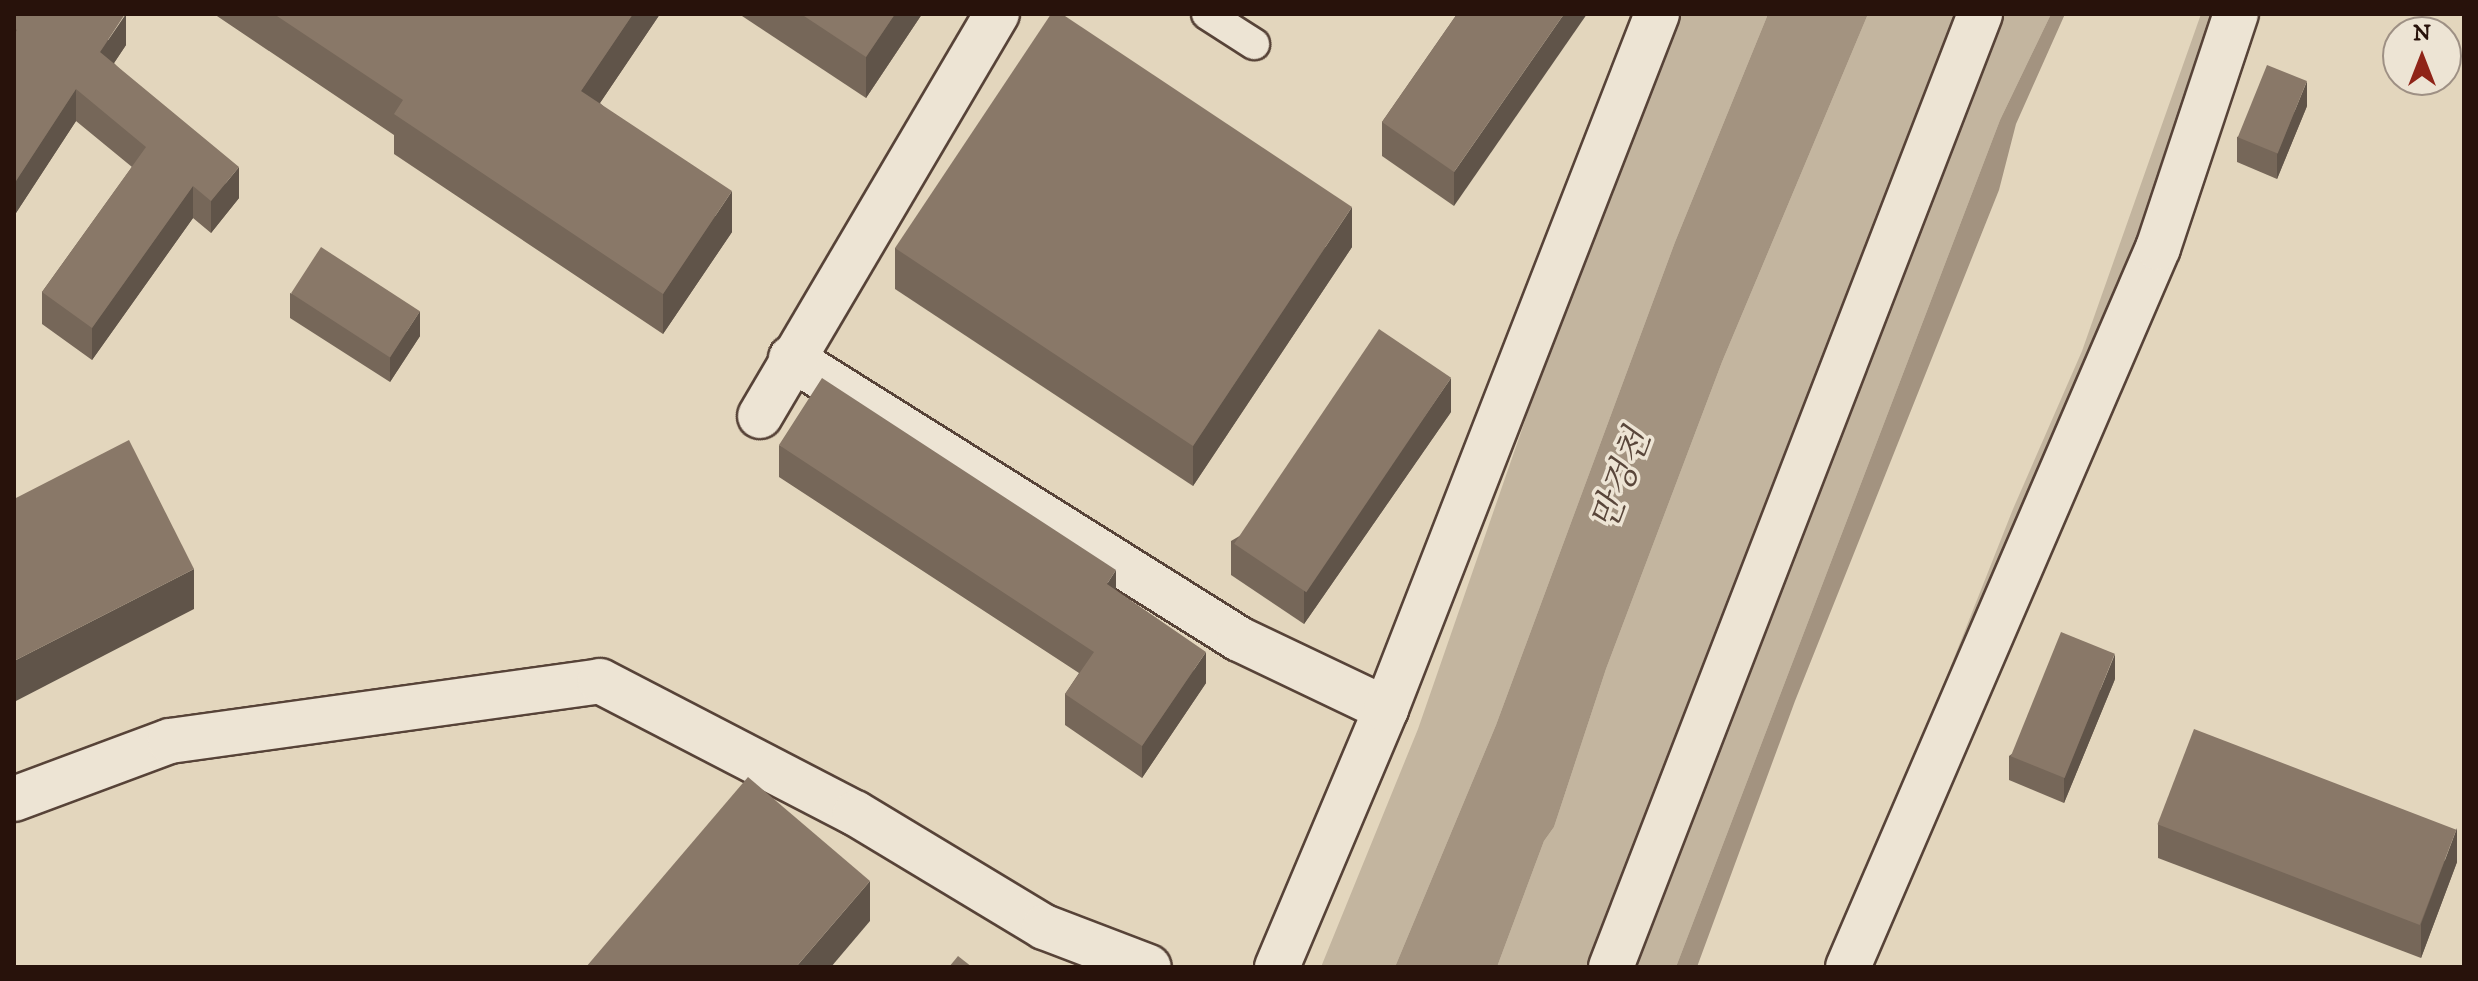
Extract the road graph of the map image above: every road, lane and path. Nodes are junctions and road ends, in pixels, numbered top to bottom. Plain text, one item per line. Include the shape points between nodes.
1 (997, 14) edge
2 (1207, 14) edge
3 (1657, 14) edge
4 (1980, 14) edge
5 (2236, 14) edge
6 (1254, 44) dead end
7 (791, 358) junction
8 (760, 416) dead end
9 (1386, 709) junction
10 (14, 799) edge
11 (1149, 967) edge
12 (1277, 967) edge
13 (1611, 967) edge
14 (1848, 967) edge

1 - 7 street
2 - 6 lane
3 - 9 street
4 - 13 street
5 - 14 street via 2158,248
7 - 8 street
7 - 9 street via 1239,639
9 - 12 street
10 - 11 street via 170,741 600,681 855,813 1044,927

